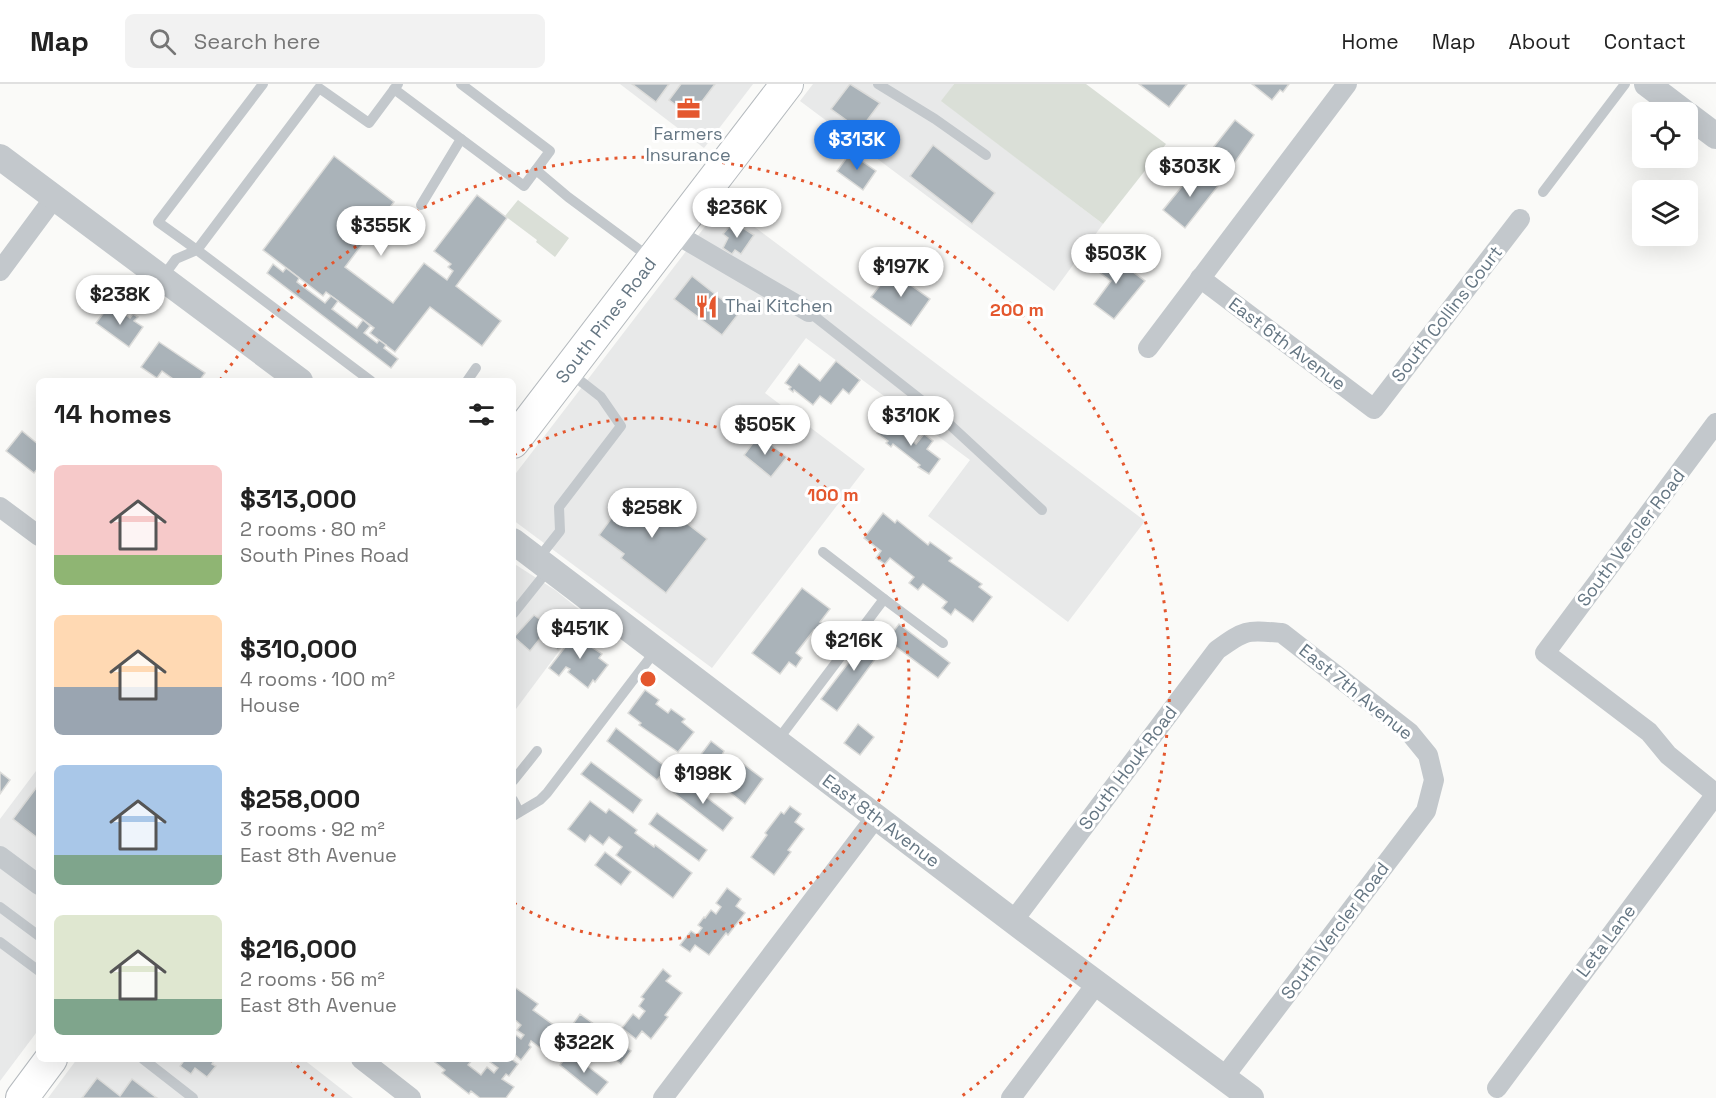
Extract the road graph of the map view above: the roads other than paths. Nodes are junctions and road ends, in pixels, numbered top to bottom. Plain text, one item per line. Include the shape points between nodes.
1 (262, 84) edge
2 (461, 84) edge
3 (878, 84) edge
4 (1347, 84) edge
5 (1625, 84) edge
6 (1647, 84) edge
7 (317, 86) edge
8 (396, 86) edge
9 (783, 86) edge
10 (1670, 102) edge
11 (1698, 123) edge
12 (1716, 136) edge
13 (461, 139) junction
14 (986, 155) dead end
15 (0, 157) edge
16 (536, 170) junction
17 (1544, 192) dead end
18 (54, 198) junction
19 (420, 204) dead end
20 (1520, 219) dead end
21 (674, 232) junction
22 (197, 250) junction
23 (653, 260) junction
24 (0, 271) edge
25 (162, 278) junction
26 (1200, 278) junction
27 (809, 312) joint
28 (1148, 348) dead end
29 (476, 368) dead end
30 (567, 371) junction
31 (296, 378) edge
32 (367, 378) edge
33 (469, 378) edge
34 (1374, 409) joint
35 (1716, 423) edge
36 (516, 438) edge
37 (0, 507) edge
38 (1042, 510) dead end
39 (36, 534) edge
40 (516, 543) edge
41 (823, 552) dead end
42 (543, 564) junction
43 (884, 599) junction
44 (516, 609) edge
45 (1256, 631) joint
46 (943, 643) dead end
47 (656, 650) junction
48 (777, 742) junction
49 (537, 751) dead end
50 (516, 778) edge
51 (1434, 780) joint
52 (1716, 794) edge
53 (516, 814) edge
54 (876, 817) junction
55 (2, 861) edge
56 (36, 883) edge
57 (0, 907) edge
58 (1013, 921) junction
59 (36, 934) edge
60 (0, 942) edge
61 (36, 969) edge
62 (1097, 983) junction
63 (49, 1062) edge
64 (147, 1062) edge
65 (365, 1062) edge
66 (1224, 1077) junction
67 (1497, 1088) dead end
68 (22, 1098) edge
69 (193, 1098) edge
70 (411, 1098) edge
71 (663, 1098) edge
72 (1011, 1098) edge
73 (1251, 1098) edge

1 - 22 lane via 158,222
2 - 16 lane via 550,151
3 - 14 lane
4 - 26 street
5 - 17 lane
6 - 10 street
7 - 8 lane via 369,123
7 - 22 lane
8 - 13 lane
9 - 21 main road, South Pines Road
11 - 12 street
13 - 16 lane via 524,186
13 - 19 lane
15 - 18 street
16 - 23 lane
18 - 24 street
18 - 25 street
20 - 34 street, South Collins Court
21 - 23 main road, South Pines Road
21 - 27 street
22 - 25 lane via 176,258
22 - 32 lane
23 - 30 main road, South Pines Road
25 - 31 street
26 - 28 street
26 - 34 street, East 6th Avenue
27 - 38 lane via 935,411
29 - 33 lane
30 - 36 main road, South Pines Road
30 - 42 lane via 601,397 621,426 560,507 560,531
35 - 52 street, South Vercler Road via 1545,653 1649,732 1668,755
37 - 39 street
40 - 42 street, East 8th Avenue
41 - 43 lane
42 - 44 lane
42 - 47 street, East 8th Avenue
43 - 46 lane
43 - 48 lane
45 - 51 street, East 7th Avenue via 1282,633 1410,733 1428,755
45 - 58 street, South Houk Road via 1240,633 1217,650
47 - 48 street, East 8th Avenue
47 - 53 lane via 548,793
48 - 54 street, East 8th Avenue
49 - 50 lane
51 - 66 street, South Vercler Road via 1426,811
52 - 67 street, Leta Lane
54 - 58 street, East 8th Avenue
54 - 71 street
55 - 56 street
57 - 59 lane
58 - 62 street, East 8th Avenue
60 - 61 lane
62 - 66 street, East 8th Avenue
62 - 72 street
63 - 68 main road
64 - 69 lane
65 - 70 street
66 - 73 street, East 8th Avenue

